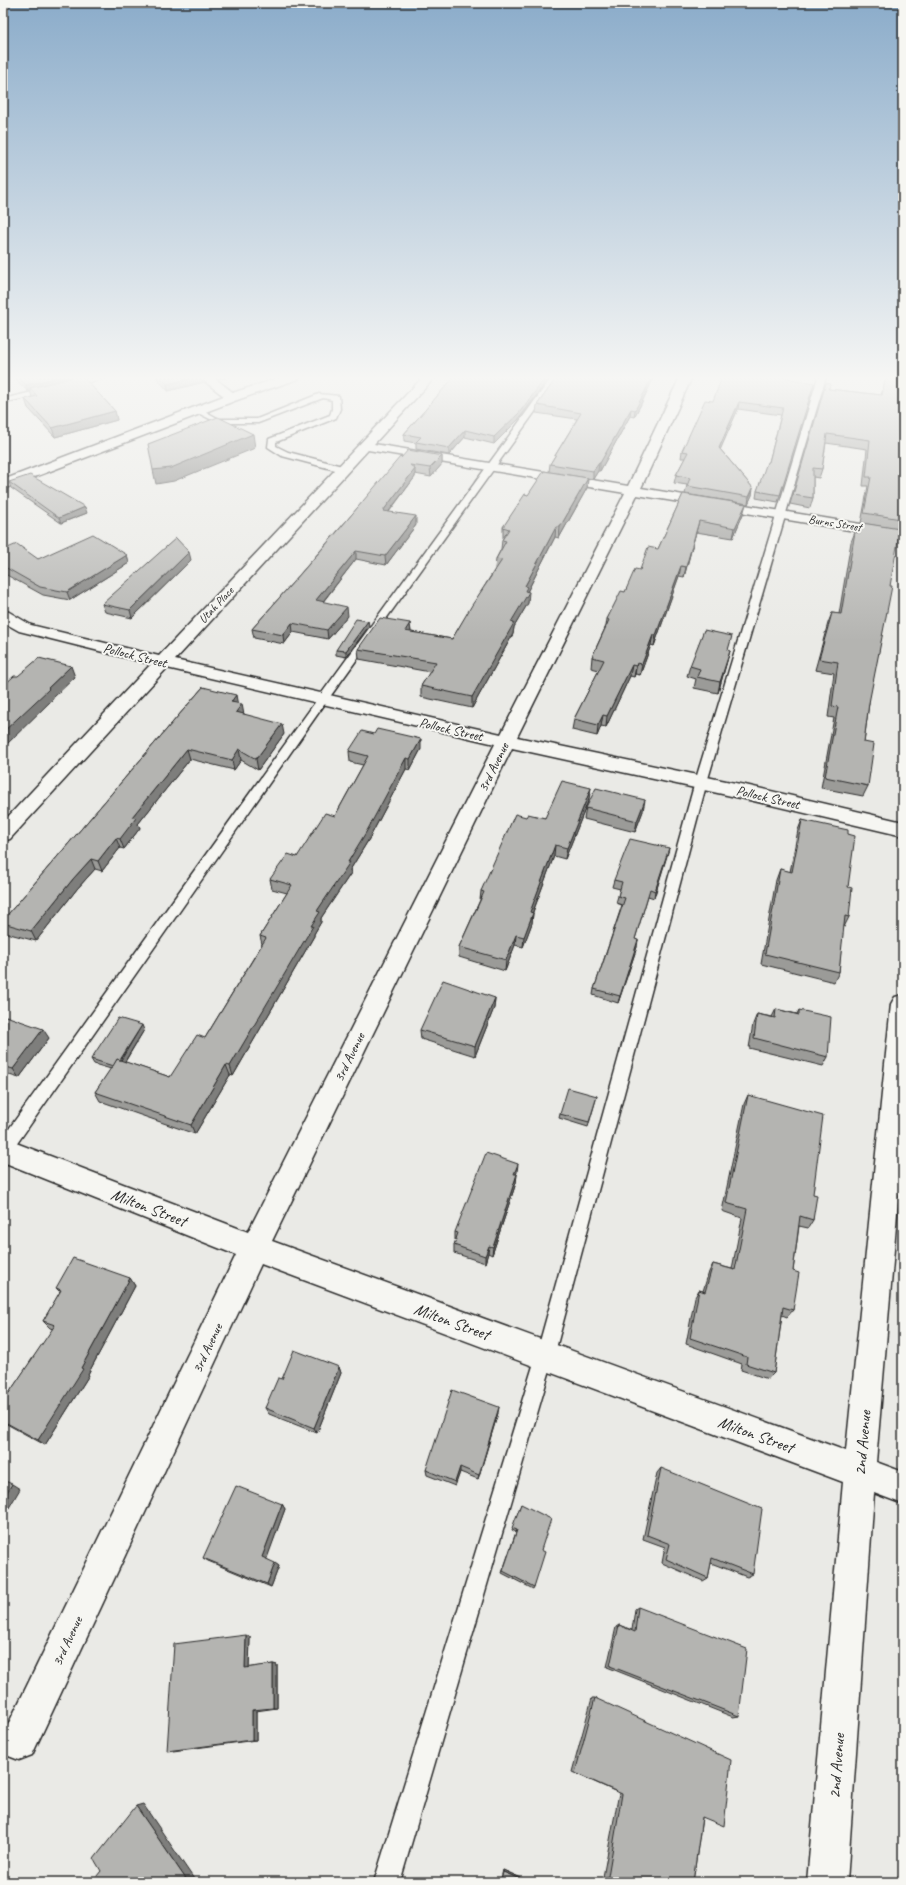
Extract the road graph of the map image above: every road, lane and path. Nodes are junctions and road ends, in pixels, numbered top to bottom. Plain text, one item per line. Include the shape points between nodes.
1 (56, 465) edge
2 (327, 465) edge
3 (347, 465) edge
4 (478, 465) edge
5 (645, 465) edge
6 (796, 465) edge
7 (490, 467) junction
8 (343, 469) junction
9 (3, 485) edge
10 (633, 490) junction
11 (782, 514) junction
12 (903, 535) edge
13 (3, 615) edge
14 (163, 662) junction
15 (323, 699) junction
16 (506, 741) junction
17 (701, 782) junction
18 (903, 829) edge
19 (3, 834) edge
20 (903, 1004) edge
21 (3, 1150) edge
22 (254, 1248) junction
23 (544, 1356) junction
24 (860, 1473) junction
25 (903, 1488) edge
26 (19, 1742) dead end
27 (387, 1882) edge
28 (827, 1882) edge

1 - 9 street
2 - 8 lane
3 - 8 street, Utah Place
4 - 7 street, Burns Street
5 - 10 street, 3rd Avenue
6 - 11 lane
7 - 10 street, Burns Street
7 - 15 lane
8 - 14 street, Utah Place
10 - 11 street, Burns Street
10 - 16 street, 3rd Avenue
11 - 12 street, Burns Street
11 - 17 lane
13 - 14 street, Pollock Street via 25,628
14 - 15 street, Pollock Street
14 - 19 street, Utah Place
15 - 16 street, Pollock Street
15 - 21 lane
16 - 17 street, Pollock Street
16 - 22 street, 3rd Avenue
17 - 18 street, Pollock Street
17 - 23 lane
20 - 24 street, 2nd Avenue
21 - 22 street, Milton Street
22 - 23 street, Milton Street
22 - 26 street, 3rd Avenue
23 - 24 street, Milton Street
23 - 27 lane
24 - 25 street, Milton Street
24 - 28 street, 2nd Avenue

